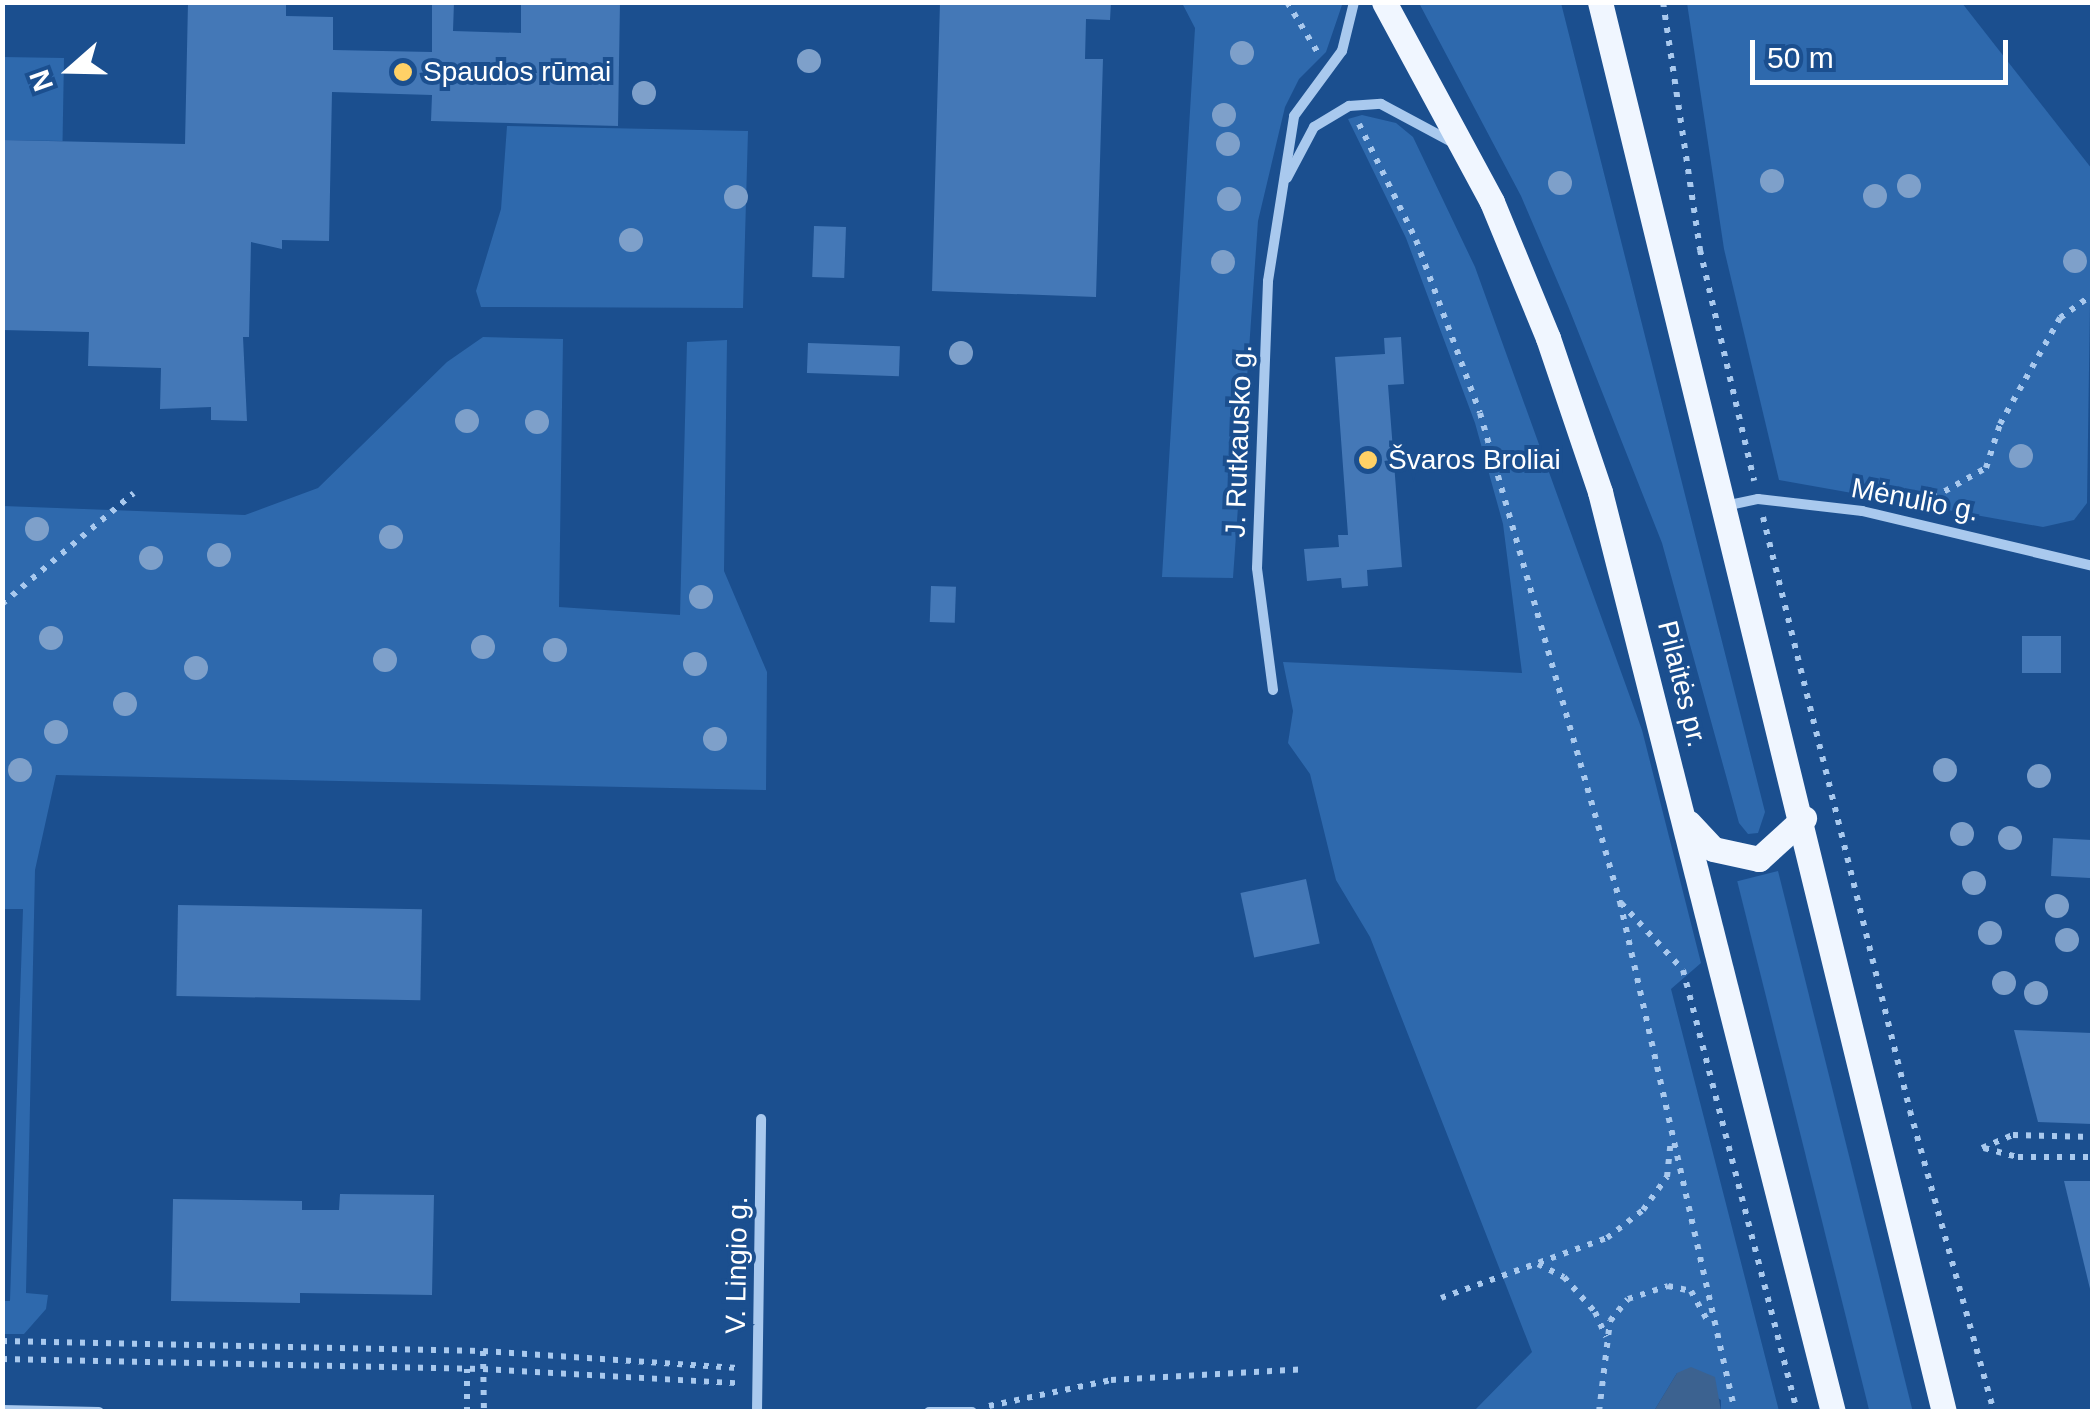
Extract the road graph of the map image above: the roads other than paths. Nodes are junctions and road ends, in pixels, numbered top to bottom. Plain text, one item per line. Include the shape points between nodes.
1 (1354, 2) edge
2 (1384, 2) edge
3 (1600, 2) edge
4 (1466, 151) junction
5 (1280, 192) junction
6 (1725, 506) junction
7 (2092, 566) edge
8 (1273, 690) dead end
9 (1804, 818) junction
10 (1686, 820) junction
11 (761, 1119) dead end
12 (2, 1410) edge
13 (972, 1411) edge
14 (99, 1412) edge
15 (757, 1412) edge
16 (929, 1412) edge
17 (1833, 1412) edge
18 (1944, 1412) edge

1 - 5 street, J. Rutkausko g. via 1342,51 1294,116
2 - 4 main road, Pilaitės pr.
3 - 6 main road
4 - 5 street, J. Rutkausko g. via 1381,104 1349,106 1314,127
4 - 10 main road, Pilaitės pr. via 1575,415
5 - 8 street, J. Rutkausko g. via 1268,281 1257,568
6 - 7 street, Mėnulio g. via 1758,499 1900,517
6 - 9 main road
9 - 10 main road via 1759,859 1714,849
9 - 18 main road
10 - 17 main road, Pilaitės pr.
11 - 15 street, V. Lingio g.
12 - 14 street
13 - 16 street

